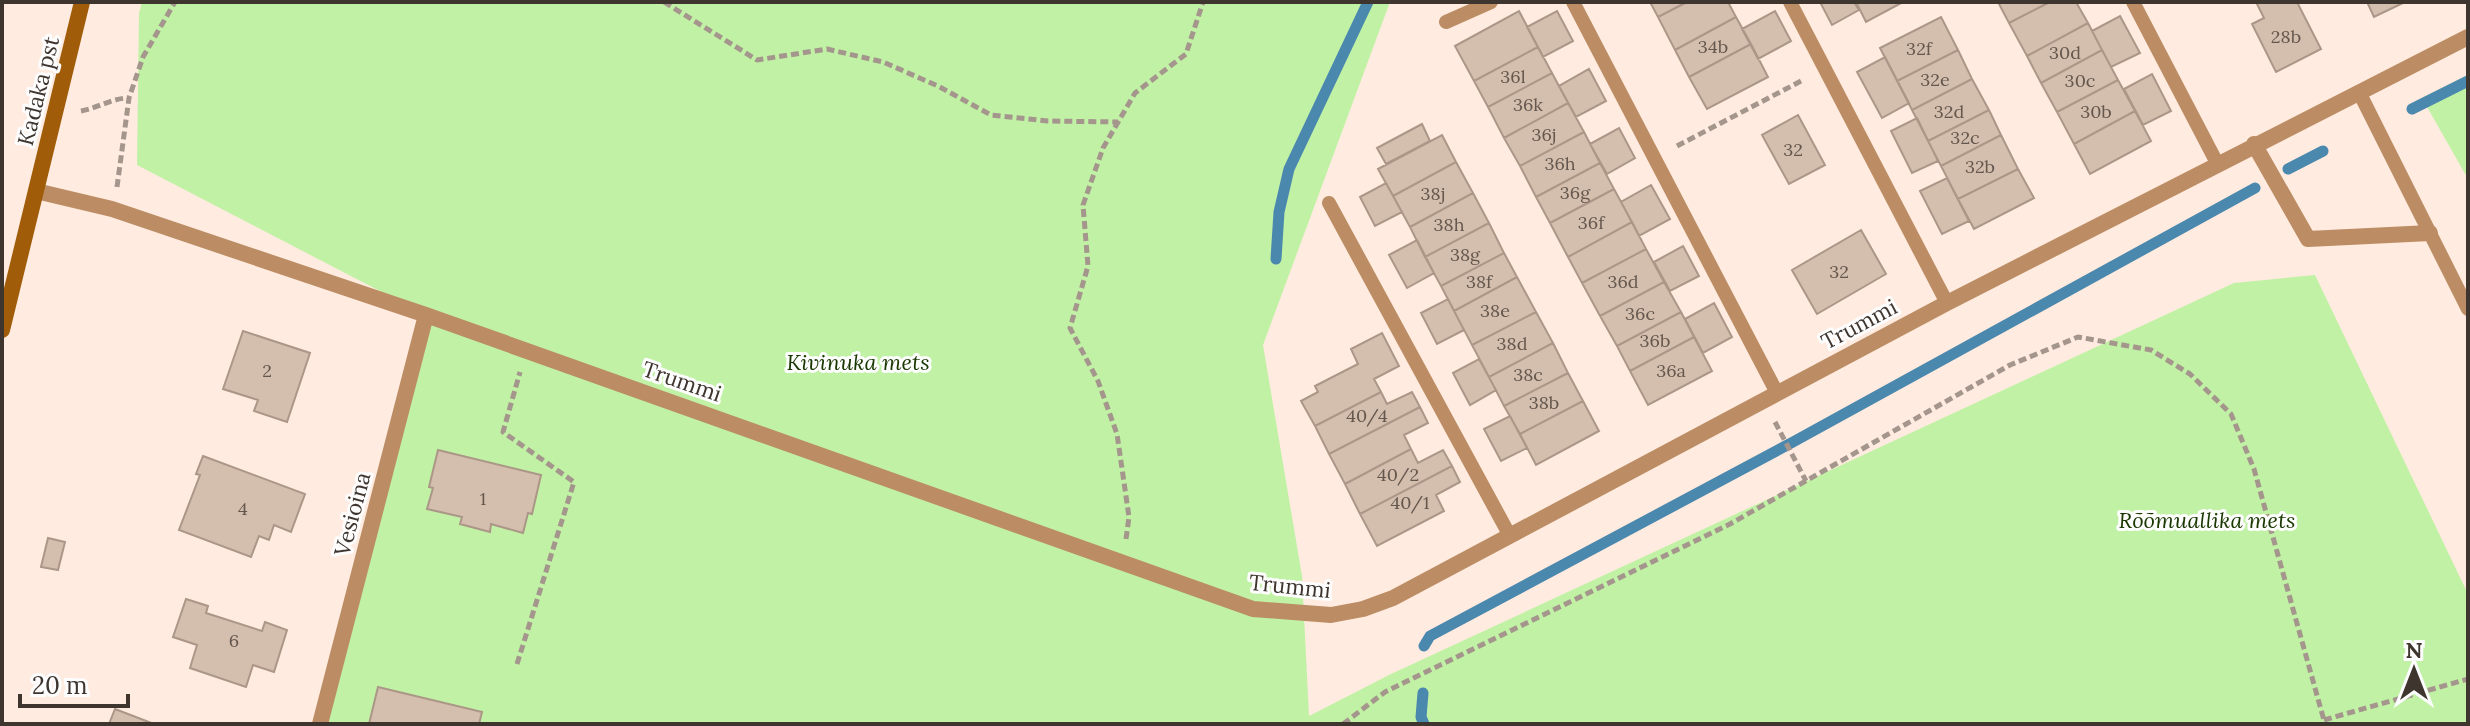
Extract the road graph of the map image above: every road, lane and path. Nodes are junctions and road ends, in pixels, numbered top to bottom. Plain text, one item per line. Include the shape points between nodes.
1 (82, 2) edge
2 (175, 2) edge
3 (664, 2) edge
4 (1203, 2) edge
5 (1491, 2) edge
6 (1573, 2) edge
7 (1790, 2) edge
8 (2133, 2) edge
9 (1446, 22) dead end
10 (2468, 37) edge
11 (1825, 69) junction
12 (2359, 92) junction
13 (129, 98) junction
14 (79, 112) dead end
15 (1118, 122) junction
16 (2254, 144) junction
17 (1655, 158) junction
18 (2217, 163) junction
19 (36, 191) junction
20 (117, 192) dead end
21 (1329, 203) dead end
22 (2430, 233) junction
23 (1947, 303) junction
24 (2468, 309) edge
25 (426, 315) junction
26 (2, 330) edge
27 (526, 350) junction
28 (1777, 393) junction
29 (1780, 432) dead end
30 (1806, 481) junction
31 (1510, 536) junction
32 (1122, 561) junction
33 (517, 664) dead end
34 (2468, 679) edge
35 (2324, 722) edge
36 (320, 724) edge
37 (1343, 724) edge

1 - 19 main road, Kadaka pst
2 - 13 path via 143,57
3 - 15 path via 757,60 827,49 883,62 991,115
4 - 15 path via 1186,54 1135,93
5 - 9 lane
6 - 17 lane
7 - 11 lane
8 - 18 lane
10 - 12 street, Trummi
11 - 17 path
11 - 23 lane
12 - 16 street, Trummi
12 - 22 lane
13 - 14 path
13 - 20 path
15 - 32 path via 1083,205 1088,266 1070,328 1098,381 1117,434 1129,517
16 - 18 street, Trummi
16 - 22 street via 2308,239
17 - 28 lane
18 - 23 street, Trummi
19 - 25 street, Trummi via 112,209
19 - 26 main road, Kadaka pst
21 - 31 lane
22 - 24 lane
23 - 28 street, Trummi
25 - 27 street, Trummi
25 - 36 street, Vesioina
27 - 32 street, Trummi
27 - 33 path via 503,432 574,482
28 - 31 street, Trummi
29 - 30 path
30 - 35 path via 2010,365 2078,337 2151,350 2190,374 2231,414 2254,469
30 - 37 path via 1730,524 1385,692
31 - 32 street, Trummi via 1393,598 1331,615 1253,609
34 - 35 path

